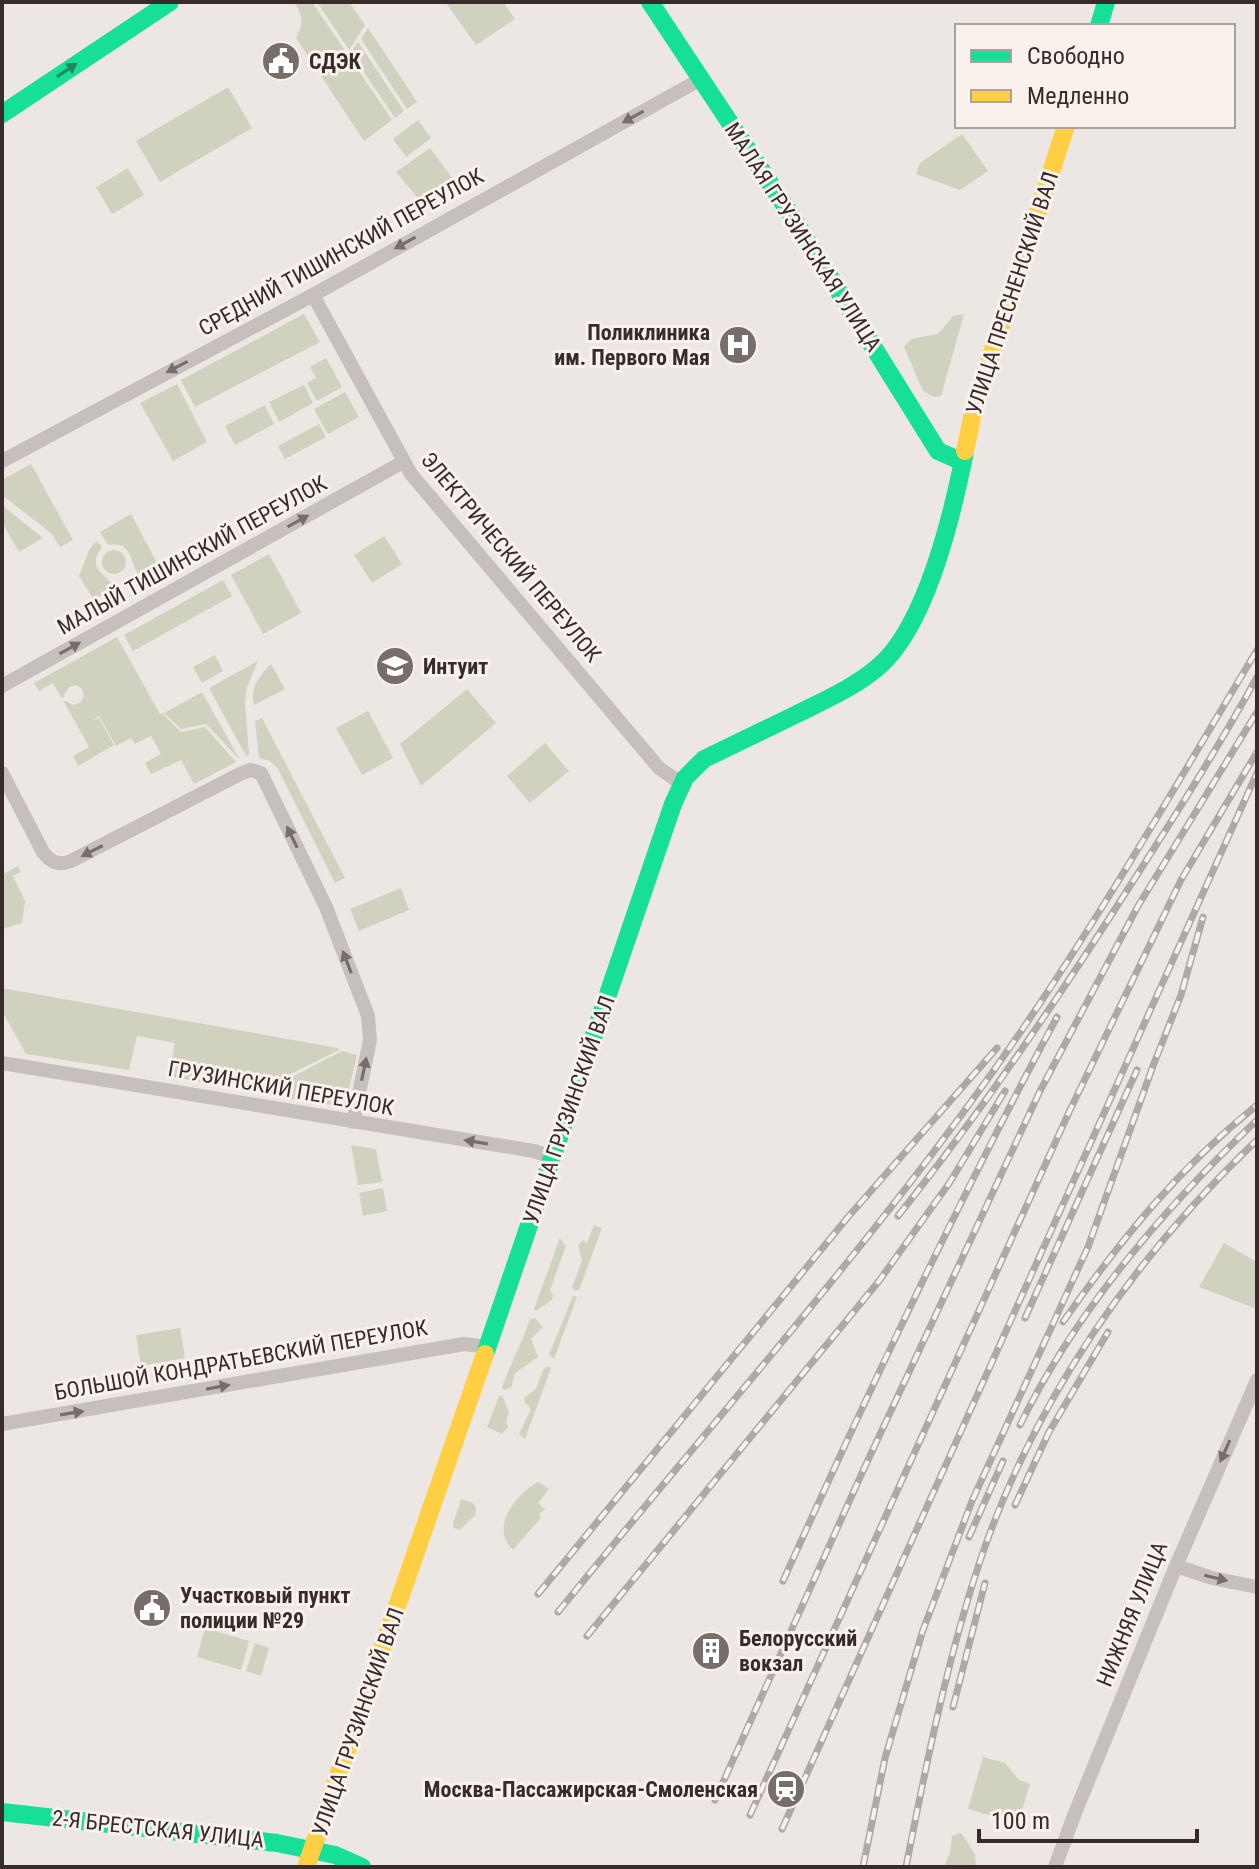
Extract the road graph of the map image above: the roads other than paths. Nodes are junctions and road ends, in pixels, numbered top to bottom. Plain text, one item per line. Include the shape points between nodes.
1 (170, 2) edge
2 (650, 2) edge
3 (1106, 2) edge
4 (1100, 24) edge
5 (701, 79) junction
6 (2, 114) edge
7 (1065, 128) edge
8 (313, 295) junction
9 (2, 461) edge
10 (403, 462) junction
11 (963, 462) junction
12 (2, 686) edge
13 (2, 773) edge
14 (682, 784) junction
15 (2, 1063) edge
16 (353, 1122) junction
17 (552, 1157) junction
18 (488, 1347) junction
19 (1257, 1380) edge
20 (2, 1424) edge
21 (1176, 1566) junction
22 (1257, 1587) edge
23 (2, 1812) edge
24 (312, 1862) edge
25 (362, 1867) edge
26 (1055, 1867) edge

6 -> 1 main road
2 - 5 main road, МАЛАЯ ГРУЗИНСКАЯ УЛИЦА
3 - 4 main road
5 -> 8 street, СРЕДНИЙ ТИШИНСКИЙ ПЕРЕУЛОК
5 - 11 main road, МАЛАЯ ГРУЗИНСКАЯ УЛИЦА via 938,451
7 - 11 main road, УЛИЦА ПРЕСНЕНСКИЙ ВАЛ via 974,408
8 -> 9 street, СРЕДНИЙ ТИШИНСКИЙ ПЕРЕУЛОК
8 - 10 street, ЭЛЕКТРИЧЕСКИЙ ПЕРЕУЛОК
12 -> 10 street, МАЛЫЙ ТИШИНСКИЙ ПЕРЕУЛОК
10 - 14 street, ЭЛЕКТРИЧЕСКИЙ ПЕРЕУЛОК via 659,768
11 - 14 main road, УЛИЦА ГРУЗИНСКИЙ ВАЛ via 954,508 922,598 892,653 852,687 704,759
16 -> 13 street via 370,1040 368,1016 326,907 261,773 242,773 57,864 43,852
14 - 17 main road, УЛИЦА ГРУЗИНСКИЙ ВАЛ
15 - 16 street, ГРУЗИНСКИЙ ПЕРЕУЛОК
17 -> 16 street, ГРУЗИНСКИЙ ПЕРЕУЛОК
17 - 18 main road, УЛИЦА ГРУЗИНСКИЙ ВАЛ
20 -> 18 street, БОЛЬШОЙ КОНДРАТЬЕВСКИЙ ПЕРЕУЛОК via 464,1344
18 - 24 main road, УЛИЦА ГРУЗИНСКИЙ ВАЛ
19 -> 21 street, НИЖНЯЯ УЛИЦА
21 -> 22 street
21 - 26 street, НИЖНЯЯ УЛИЦА
23 - 24 main road, 2-Я БРЕСТСКАЯ УЛИЦА via 277,1843
24 - 25 main road, 2-Я БРЕСТСКАЯ УЛИЦА via 335,1855

